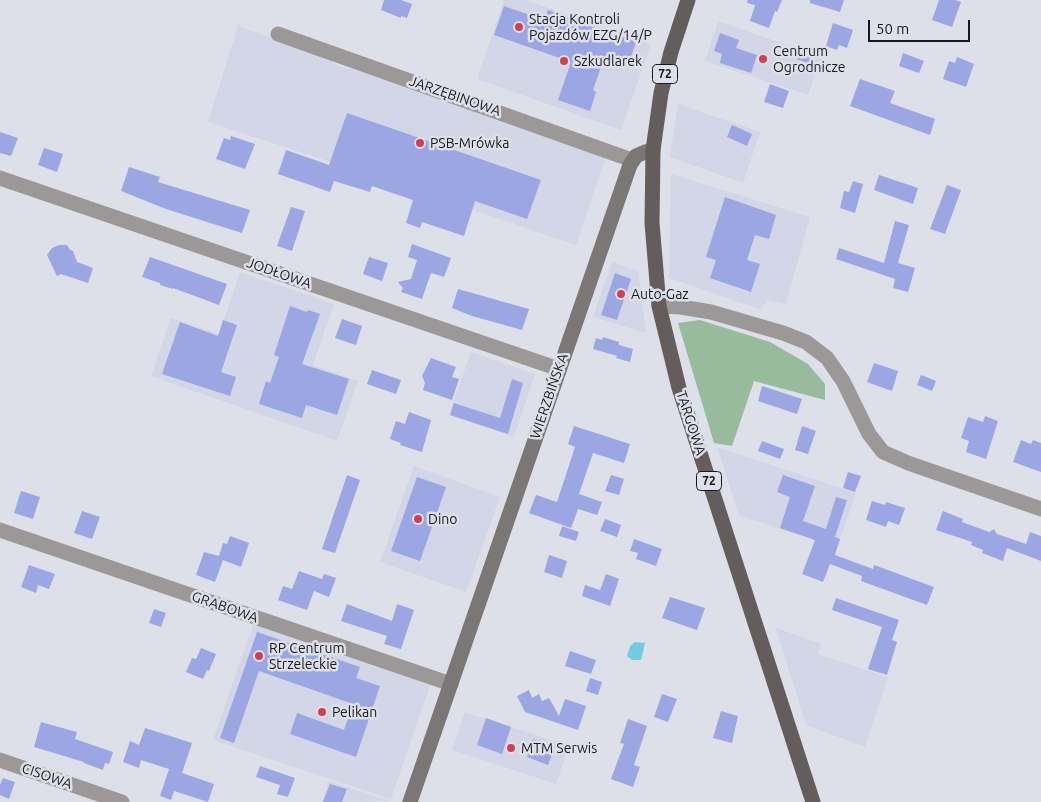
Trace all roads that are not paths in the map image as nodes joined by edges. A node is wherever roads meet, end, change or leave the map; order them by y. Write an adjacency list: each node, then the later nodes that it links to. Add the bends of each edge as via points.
1 (688, 0): 3 (main road, 72, via 665,76)
2 (278, 34): 4 (street, JARZĘBINOWA)
3 (653, 150): 4 (street, via 640,153); 6 (main road, TARGOWA / 72, via 652,223)
4 (632, 160): 7 (street, WIERZBIŃSKA)
5 (0, 178): 7 (street, JODŁOWA)
6 (659, 306): 8 (street, via 711,312 806,342 827,358 843,381 869,434 883,452); 14 (main road, TARGOWA / 72, via 679,388)
7 (559, 368): 10 (street, WIERZBIŃSKA)
8 (1041, 510)
9 (0, 530): 10 (street, GRABOWA)
10 (451, 684): 13 (street, WIERZBIŃSKA)
11 (0, 760): 12 (street, CISOWA)
12 (122, 802)
13 (410, 802)
14 (813, 802)

